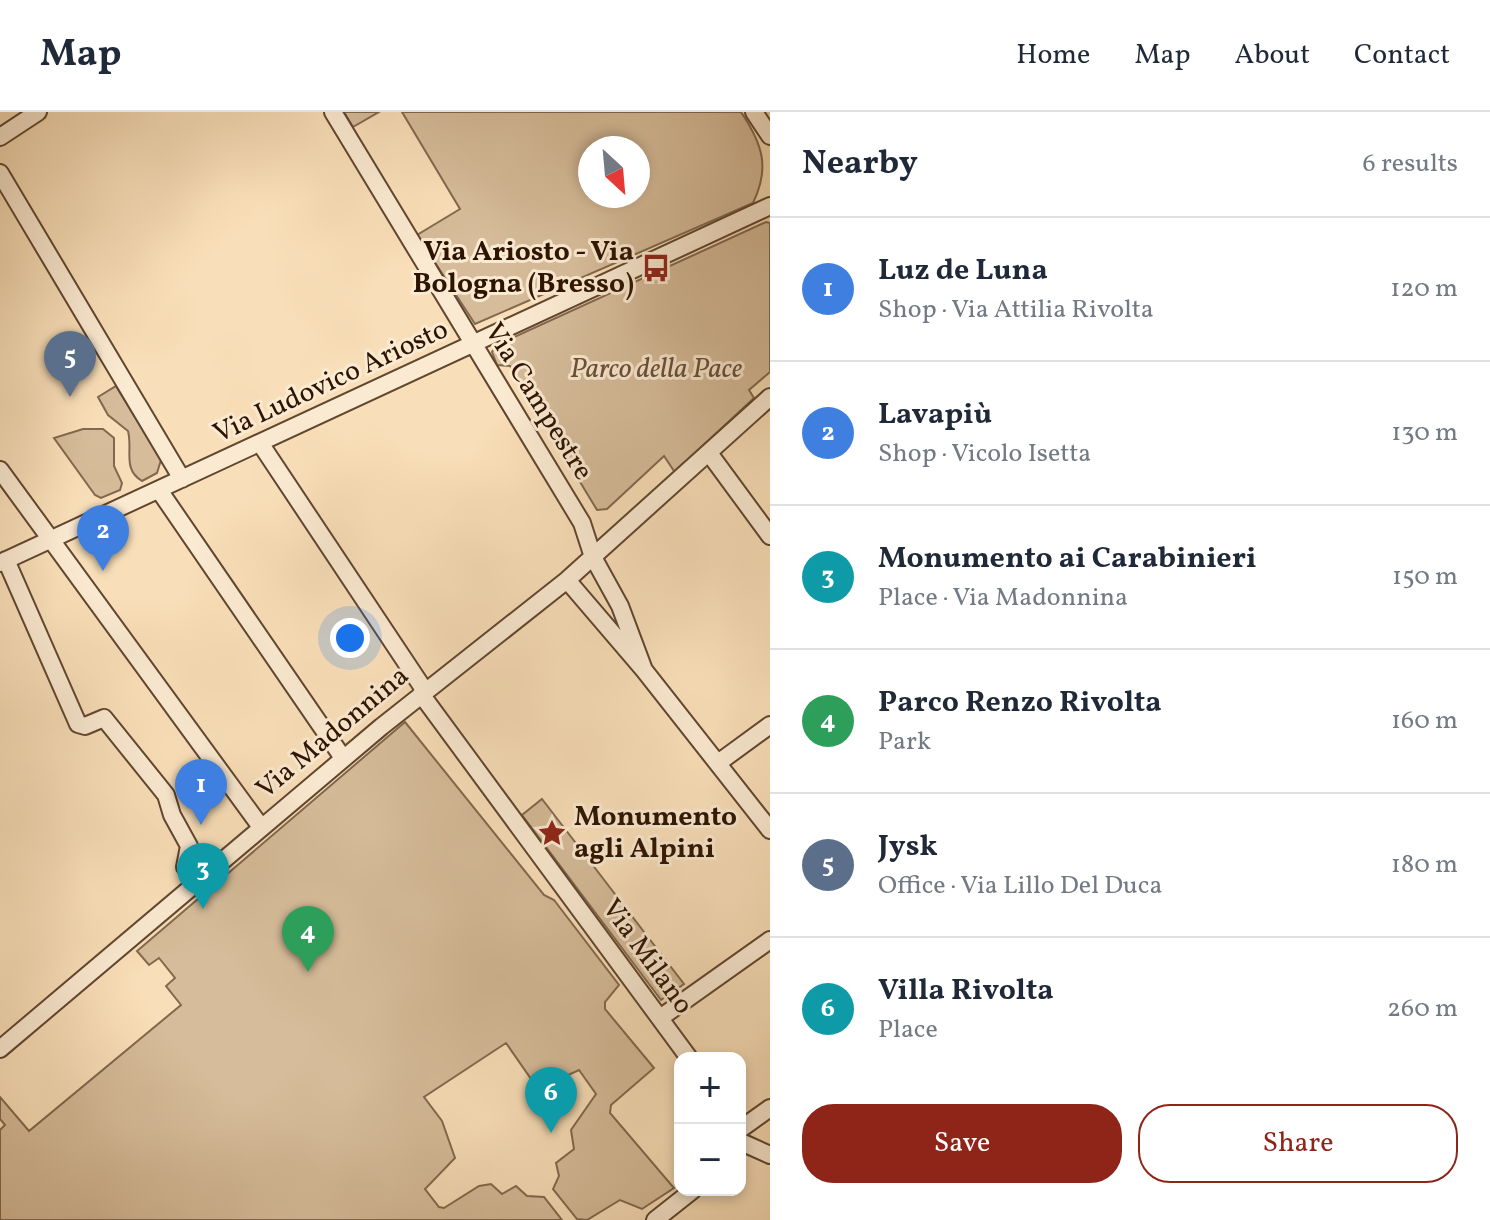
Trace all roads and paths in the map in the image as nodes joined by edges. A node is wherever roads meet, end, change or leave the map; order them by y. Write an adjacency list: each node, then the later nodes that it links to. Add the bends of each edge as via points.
1 (38, 112): 5 (street)
2 (333, 112): 8 (street, Via Campestre)
3 (754, 112): 4 (street)
4 (770, 136)
5 (0, 137)
6 (0, 173): 13 (street)
7 (770, 206): 8 (street, Via Ludovico Ariosto)
8 (473, 345): 10 (street, Via Ludovico Ariosto); 17 (street, Via Campestre, via 582,523)
9 (770, 397): 11 (street, Via Madonnina)
10 (260, 443): 13 (street, Via Ludovico Ariosto); 21 (street, Via Milano)
11 (709, 453): 15 (street); 17 (street, Via Madonnina)
12 (0, 470): 16 (street)
13 (182, 479): 14 (street, Via Ludovico Ariosto)
14 (159, 490): 16 (street, Via Ludovico Ariosto); 23 (street)
15 (770, 536)
16 (50, 540): 18 (street, Via Ludovico Ariosto); 25 (street)
17 (593, 557): 19 (street, Via Madonnina); 20 (street, Via Campestre, via 620,606)
18 (3, 562): 27 (street, via 78,724 104,718 166,795 189,846 185,867)
19 (567, 580): 20 (street); 21 (street, Via Madonnina)
20 (644, 670): 24 (street)
21 (423, 692): 23 (street, Via Madonnina); 29 (street, Via Milano)
22 (770, 725): 24 (street)
23 (343, 758): 25 (street, Via Madonnina)
24 (718, 763): 26 (street)
25 (261, 827): 27 (street, Via Madonnina)
26 (770, 830)
27 (197, 880): 30 (street, Via Madonnina)
28 (770, 940): 29 (street)
29 (660, 1018): 31 (street, Via Milano)
30 (0, 1049)
31 (685, 1052)
32 (770, 1108): 33 (street)
33 (746, 1130)
34 (746, 1138): 35 (street)
35 (770, 1155)
36 (685, 1196): 37 (street)
37 (655, 1220)

